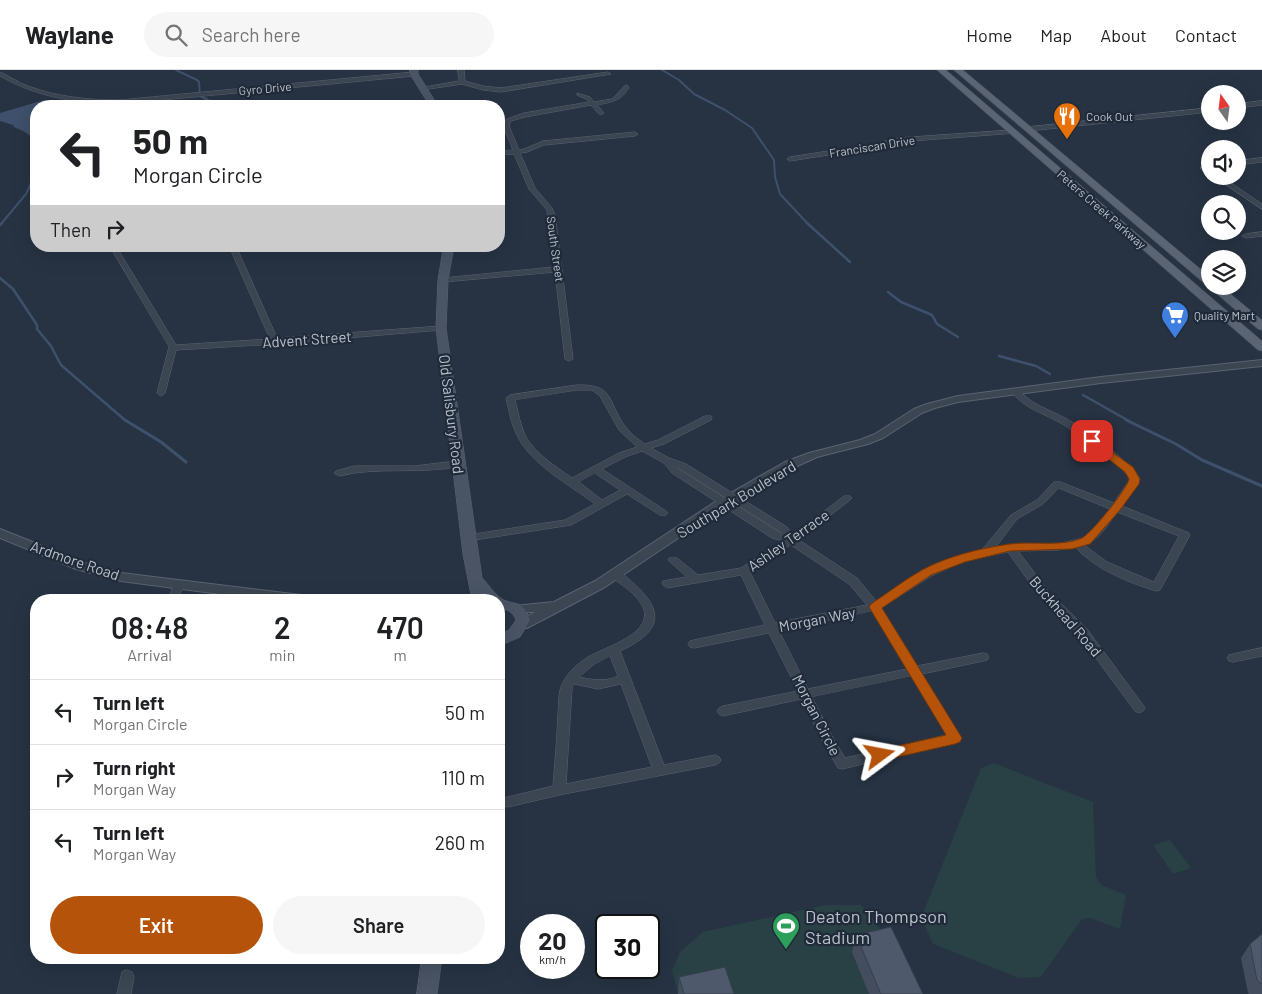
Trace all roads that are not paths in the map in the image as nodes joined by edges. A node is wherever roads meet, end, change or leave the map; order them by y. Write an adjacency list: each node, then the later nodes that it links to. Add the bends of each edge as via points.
1 (460, 70): 7 (street)
2 (941, 70): 14 (main road, Peters Creek Parkway)
3 (958, 70): 22 (main road, Peters Creek Parkway)
4 (414, 72): 9 (main road); 12 (street, Gyro Drive)
5 (0, 74): 11 (street, Gyro Drive, via 31,89)
6 (608, 74): 7 (street, via 501,90)
7 (462, 82): 9 (street)
8 (626, 87): 16 (street, via 618,98)
9 (422, 88): 13 (main road)
10 (579, 94): 16 (street)
11 (89, 100)
12 (140, 100)
13 (430, 100)
14 (976, 101): 22 (main road, via 984,103 1017,129); 23 (main road, Peters Creek Parkway)
15 (1262, 103): 17 (street)
16 (595, 104): 18 (street); 20 (street)
17 (1246, 105)
18 (554, 110): 21 (street); 25 (street, South Street, via 508,120 506,126)
19 (1201, 111): 22 (street)
20 (601, 113)
21 (560, 118)
22 (1028, 129): 30 (main road, Peters Creek Parkway)
23 (1014, 132): 27 (street, Franciscan Drive, via 898,140); 30 (main road, via 1025,135 1066,167); 46 (main road, Peters Creek Parkway)
24 (635, 134): 25 (street, via 544,143)
25 (516, 152): 26 (street); 38 (street, South Street, via 532,189 550,209)
26 (505, 153)
27 (790, 159)
28 (1262, 160): 29 (street)
29 (1246, 162)
30 (1084, 176): 39 (main road, Peters Creek Parkway)
31 (1229, 185): 32 (street)
32 (1262, 208)
33 (1262, 234): 34 (street)
34 (1246, 236)
35 (115, 252): 45 (street)
36 (235, 252): 44 (street)
37 (448, 252): 40 (main road, Old Salisbury Road)
38 (559, 269): 40 (street); 48 (street, South Street)
39 (1201, 275)
40 (443, 280): 43 (main road, Old Salisbury Road)
41 (1225, 295): 42 (main road)
42 (1262, 326)
43 (442, 328): 44 (street, Advent Street); 55 (main road, Old Salisbury Road)
44 (275, 342): 45 (street, Advent Street)
45 (173, 347): 51 (street)
46 (1262, 347)
47 (1262, 358): 50 (street, Southpark Boulevard)
48 (570, 359)
49 (1262, 363): 50 (street, Southpark Boulevard, via 1203,371)
50 (1190, 369): 52 (street, Southpark Boulevard)
51 (161, 392)
52 (1016, 392): 61 (street, Southpark Boulevard, via 958,399 931,406 880,436 814,455); 63 (street, Morgan Way, via 1026,403 1066,422 1129,470 1135,479)
53 (708, 418): 54 (street)
54 (646, 448): 56 (street, via 622,455); 58 (street, Morgan Circle, via 624,430 604,396 595,389 581,387 510,398 521,435 527,444 542,461); 61 (street, Morgan Circle, via 675,471)
55 (458, 464): 57 (street, via 414,469 354,469); 66 (main road, Old Salisbury Road)
56 (595, 469): 58 (street); 59 (street)
57 (339, 473)
58 (572, 482): 62 (street)
59 (627, 490): 62 (street); 64 (street)
60 (847, 498): 67 (street, Ashley Terrace)
61 (728, 500): 67 (street, Morgan Circle, via 762,522 776,536); 73 (street, Southpark Boulevard)
62 (602, 504): 66 (street, via 567,522)
63 (1116, 507): 68 (street, Morgan Way, via 1092,536); 68 (street, via 1185,535 1156,587 1086,555); 70 (street, via 1057,484 1040,502 1009,522)
64 (663, 513)
65 (0, 533): 77 (street, Ardmore Road, via 81,566 121,577)
66 (468, 538): 75 (main road, Old Salisbury Road)
67 (791, 540): 72 (street, Ashley Terrace); 84 (street, Morgan Circle, via 853,581)
68 (1078, 544): 69 (street, Morgan Way)
69 (1010, 548): 70 (street, Morgan Way); 98 (street, Buckhead Road, via 1044,594 1083,632)
70 (984, 554): 84 (street, Morgan Way, via 944,564)
71 (674, 560): 74 (street)
72 (744, 571): 74 (street, Ashley Terrace); 87 (street, Morgan Circle)
73 (615, 574): 83 (street, Southpark Boulevard); 90 (street, via 643,597 650,610 650,618 641,633)
74 (696, 579): 76 (street, Ashley Terrace)
75 (476, 581): 80 (main road, Old Salisbury Road); 81 (main road)
76 (667, 584)
77 (179, 586): 78 (street); 79 (street, Ardmore Road)
78 (175, 594)
79 (249, 594)
80 (478, 594)
81 (488, 594)
82 (505, 604): 85 (main road)
83 (556, 606): 85 (street, Southpark Boulevard); 86 (street, Southpark Boulevard)
84 (875, 607): 87 (street, Morgan Way); 94 (street, Morgan Circle)
85 (518, 609): 86 (main road)
86 (522, 625): 88 (main road, via 513,635)
87 (772, 628): 89 (street, Morgan Way); 97 (street, Morgan Circle)
88 (505, 638)
89 (694, 644)
90 (614, 650): 95 (street); 96 (street, via 590,660)
91 (1262, 652): 93 (street)
92 (983, 657): 94 (street)
93 (1232, 658)
94 (914, 671): 97 (street); 97 (street, Morgan Circle, via 955,738 842,764)
95 (625, 678): 96 (street, via 600,685); 101 (street)
96 (572, 679): 102 (street, via 566,688)
97 (806, 694): 99 (street)
98 (1139, 708)
99 (723, 710)
100 (715, 760): 101 (street)
101 (660, 771): 102 (street)
102 (559, 790): 103 (street)
103 (508, 802)
104 (431, 964): 107 (main road)
105 (127, 978): 106 (street)
106 (124, 994)
107 (426, 994)

